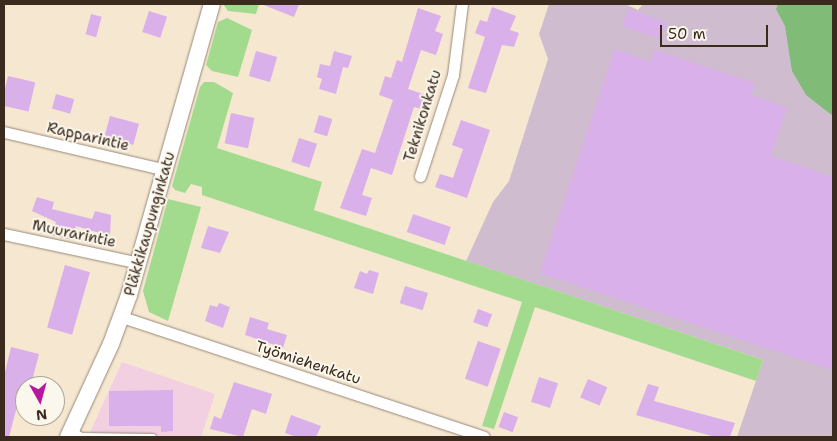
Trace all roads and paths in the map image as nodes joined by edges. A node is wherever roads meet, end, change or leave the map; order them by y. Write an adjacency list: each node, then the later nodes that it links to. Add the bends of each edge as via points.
1 (212, 4): 4 (street, Pläkkikaupunginkatu)
2 (462, 4): 5 (street, Teknikonkatu, via 453,75)
3 (4, 132): 4 (street, Rapparintie)
4 (166, 170): 7 (street, Pläkkikaupunginkatu)
5 (420, 176)
6 (4, 234): 7 (street, Muurarintie)
7 (139, 263): 8 (street, Pläkkikaupunginkatu)
8 (122, 317): 9 (street, Pläkkikaupunginkatu); 11 (street, Työmiehenkatu)
9 (70, 434): 10 (lane)
10 (153, 437)
11 (484, 437)

